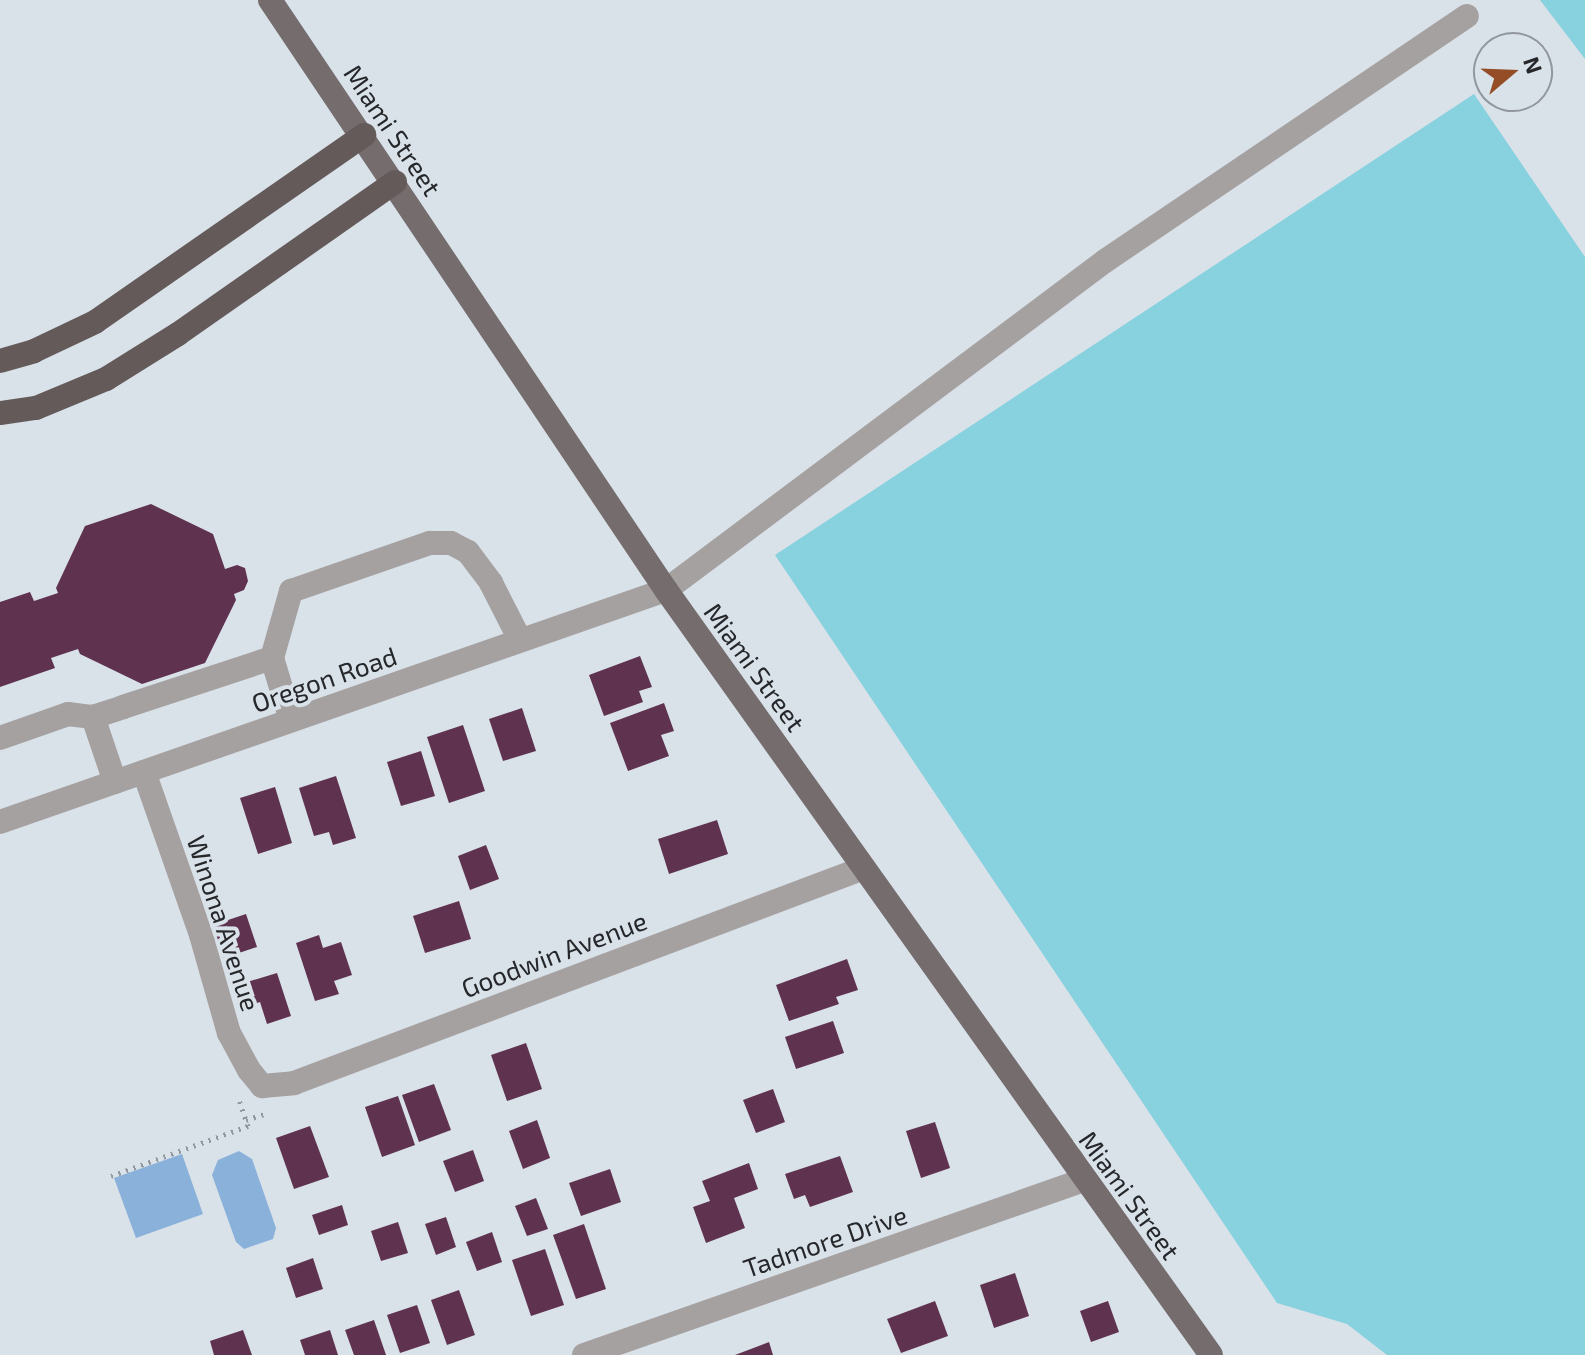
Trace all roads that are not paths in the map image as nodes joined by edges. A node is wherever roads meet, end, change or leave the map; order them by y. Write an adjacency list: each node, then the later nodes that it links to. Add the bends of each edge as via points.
1 (270, 0): 3 (main road, Miami Street)
2 (1467, 16): 7 (street, Oregon Road, via 1105,261)
3 (364, 135): 4 (main road, Miami Street); 5 (highway, via 95,322)
4 (395, 182): 6 (highway, via 106,379 36,408); 7 (main road, Miami Street)
5 (0, 361)
6 (0, 413)
7 (666, 590): 8 (street, Oregon Road); 16 (main road, Miami Street)
8 (520, 640): 9 (street, via 491,583 468,552 451,543 430,543 291,591); 11 (street, Oregon Road)
9 (272, 658): 10 (street); 11 (street)
10 (93, 717): 12 (street, via 68,714); 14 (street)
11 (291, 720): 13 (street, Oregon Road)
12 (0, 738)
13 (144, 772): 14 (street, Oregon Road); 17 (street, Winona Avenue, via 229,1033)
14 (115, 782): 15 (street, Oregon Road)
15 (0, 822)
16 (864, 868): 17 (street, Goodwin Avenue, via 294,1083); 18 (main road, Miami Street)
17 (255, 1078)
18 (1084, 1180): 19 (street, Tadmore Drive); 20 (main road, Miami Street)
19 (584, 1355)
20 (1211, 1355)

